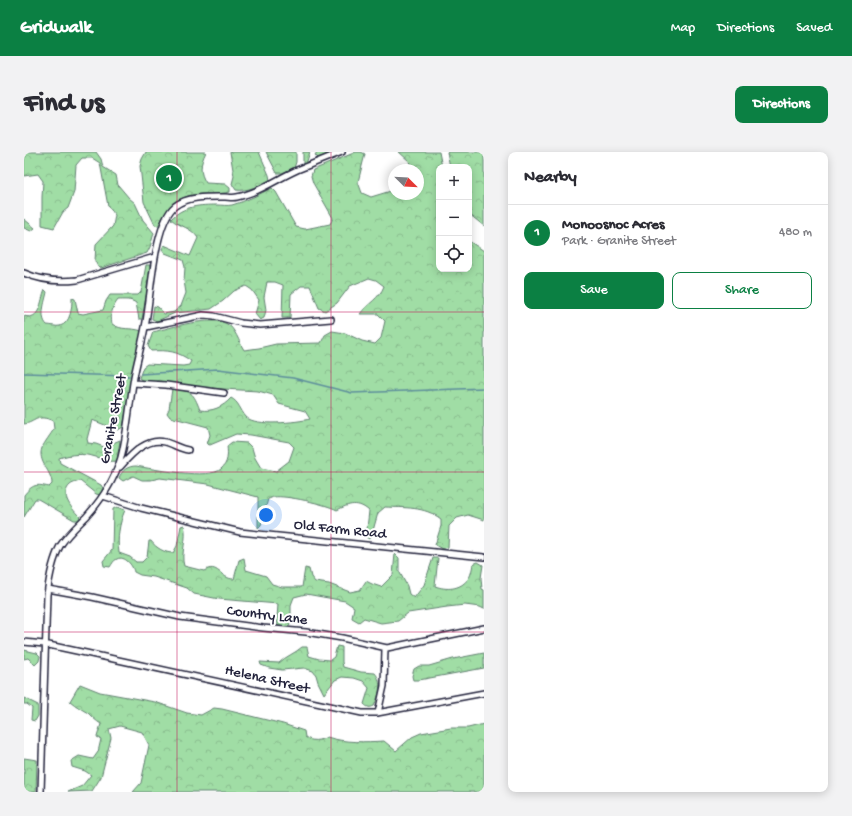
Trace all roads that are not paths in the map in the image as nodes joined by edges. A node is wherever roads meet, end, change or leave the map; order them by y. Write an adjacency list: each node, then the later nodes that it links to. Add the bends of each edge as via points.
1 (342, 152): 2 (street, Granite Street, via 236,197 192,198 175,206 166,218)
2 (155, 257): 3 (street, via 66,282); 5 (street, Granite Street)
3 (24, 273)
4 (331, 320): 5 (street, via 260,325 203,315)
5 (146, 327): 6 (street, Granite Street)
6 (133, 383): 7 (street); 9 (street, Granite Street)
7 (224, 393)
8 (188, 450): 9 (street, via 166,442 154,441 136,451)
9 (118, 469): 10 (street, Granite Street)
10 (103, 496): 11 (street, Old Farm Road, via 148,510 240,532); 12 (street, Granite Street, via 61,546 54,561)
11 (484, 557)
12 (48, 589): 15 (street, Granite Street); 16 (street, Country Lane, via 180,617 313,634)
13 (484, 628): 16 (street, Country Lane)
14 (24, 642): 15 (street, Helena Street)
15 (46, 645): 18 (street, Helena Street, via 362,713); 19 (street, Granite Street)
16 (385, 648): 18 (street, via 384,686)
17 (484, 693): 18 (street, Helena Street)
18 (378, 713)
19 (41, 792)

